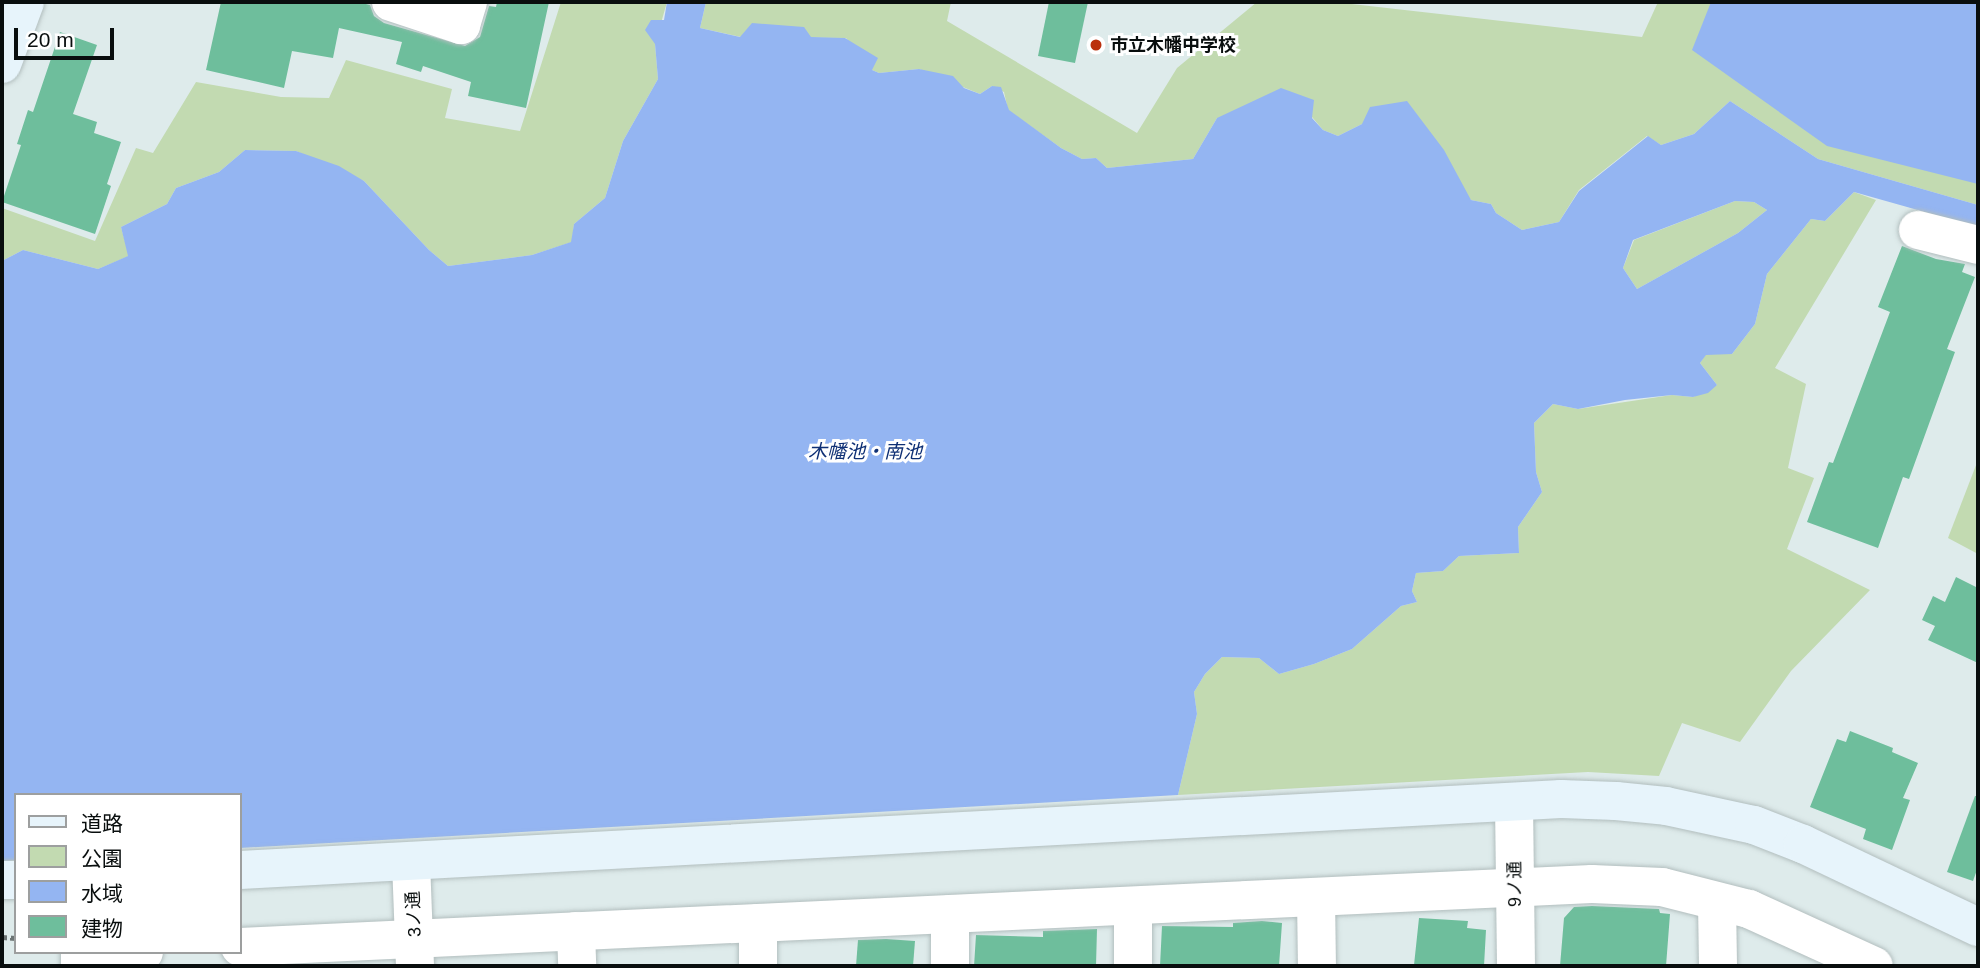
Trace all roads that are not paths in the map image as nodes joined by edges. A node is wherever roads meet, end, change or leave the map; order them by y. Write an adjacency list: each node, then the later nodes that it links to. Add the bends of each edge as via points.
1 (25, 2): 4 (street)
2 (391, 2): 3 (street, via 461,25)
3 (468, 2)
4 (2, 64)
5 (1918, 230): 6 (street)
6 (1978, 245)
7 (1514, 802): 8 (street); 10 (street, 9ノ通); 16 (street, via 1641,803 1754,825)
8 (411, 862): 9 (street); 18 (street, 3ノ通)
9 (242, 870)
10 (1515, 888): 11 (street); 12 (street, via 1662,887); 26 (street, 9ノ通)
11 (1316, 897): 13 (street); 25 (street)
12 (1717, 902): 27 (street); 28 (street, via 1749,909)
13 (1133, 906): 14 (street); 24 (street)
14 (950, 914): 15 (street); 23 (street)
15 (758, 923): 17 (street); 22 (street)
16 (1978, 927)
17 (576, 949): 18 (street)
18 (416, 952): 20 (street)
19 (130, 954): 21 (street)
20 (245, 954)
21 (80, 961)
22 (758, 966)
23 (950, 966)
24 (1133, 966)
25 (1317, 966)
26 (1516, 966)
27 (1718, 966)
28 (1874, 966)

